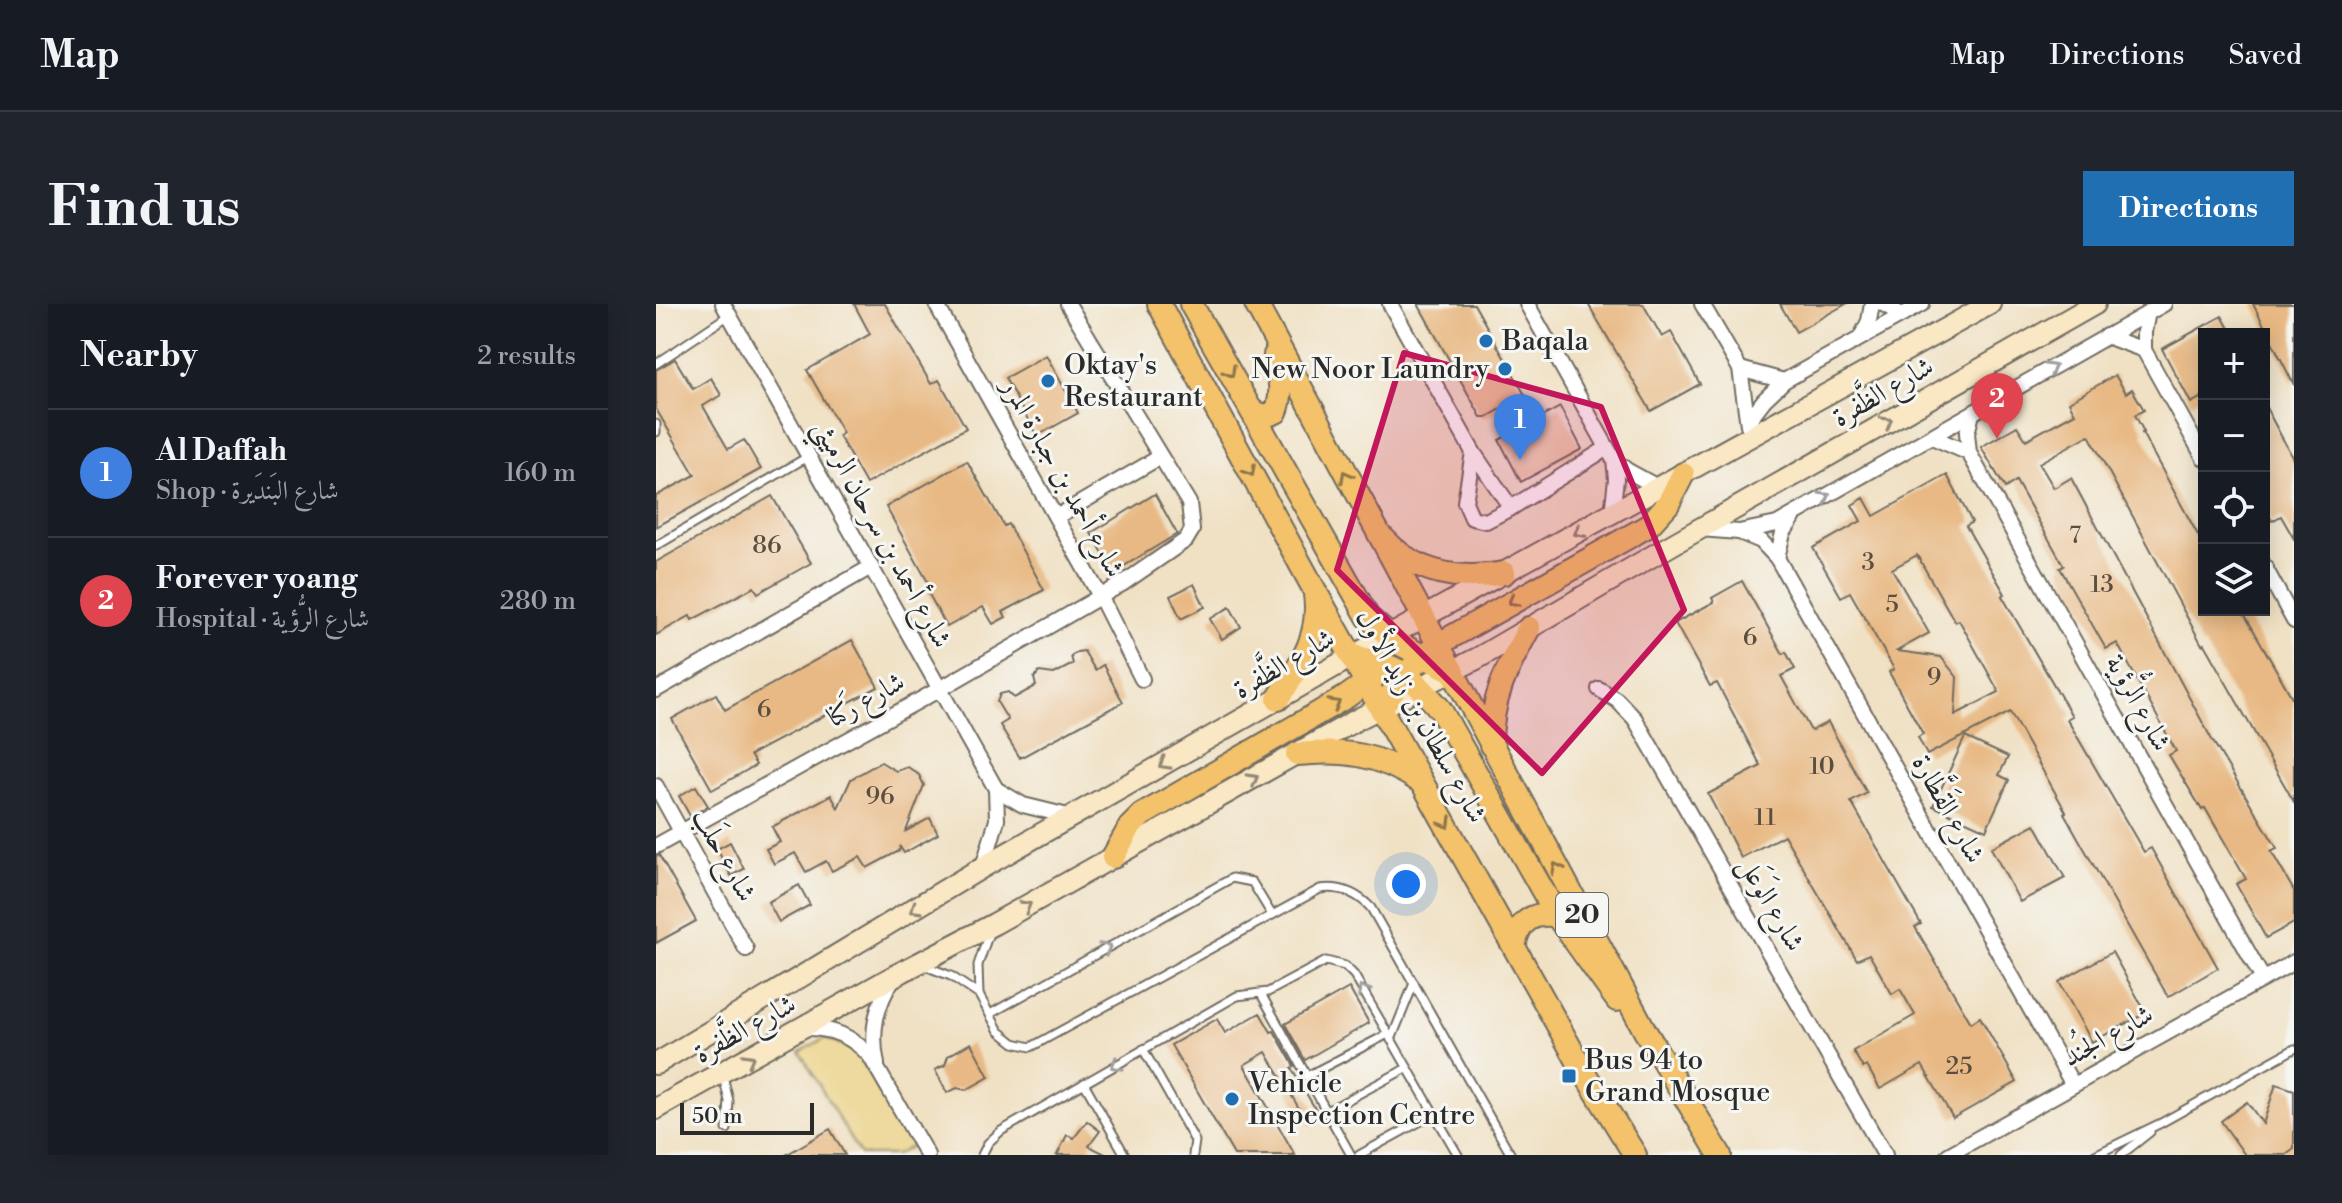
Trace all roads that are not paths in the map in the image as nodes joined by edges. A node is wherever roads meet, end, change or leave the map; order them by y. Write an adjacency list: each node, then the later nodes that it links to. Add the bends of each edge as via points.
1 (936, 304): 42 (street, شارع أحمد بن جبارة المرر)
2 (1068, 304): 36 (street, شارع رَكنا)
3 (1159, 304): 51 (main road, شارع سلطان بن زايد الأول / 20, one-way to 51)
4 (1191, 304): 25 (main road, one-way to 25)
5 (1256, 304): 18 (main road, شارع سلطان بن زايد الأول / 20)
6 (1390, 304): 32 (street)
7 (1527, 304): 34 (street)
8 (1702, 304): 23 (street)
9 (1872, 304): 20 (street)
10 (1883, 304): 17 (street)
11 (1922, 304): 17 (street)
12 (1990, 304): 28 (main road, شارع الظَّفرة)
13 (2095, 304): 44 (main road, شارع الظَّفرة, one-way to 13)
14 (2164, 304): 16 (street)
15 (726, 310): 22 (lane); 35 (street, شارع أحمد بن سرحان الرميثي)
16 (2148, 312): 19 (street); 21 (street)
17 (1902, 315): 20 (street)
18 (1268, 326): 25 (main road, via 1280,401 1276,412); 43 (main road, شارع سلطان بن زايد الأول / 20, one-way to 18)
19 (2106, 336): 21 (street); 26 (street, one-way to 19)
20 (1861, 338): 24 (street)
21 (2144, 350): 31 (street)
22 (656, 364)
23 (1740, 369): 24 (street); 28 (street)
24 (1784, 381): 28 (street, via 1764,400)
25 (1253, 412): 57 (main road, via 1368,617)
26 (1972, 414): 30 (street); 33 (street)
27 (656, 424): 29 (lane)
28 (1748, 430): 37 (main road, شارع الظَّفرة)
29 (656, 432)
30 (1932, 437): 33 (street); 40 (street, one-way to 30)
31 (2198, 447)
32 (1473, 452): 39 (street); 39 (street, via 1467,511 1486,521)
33 (1969, 453): 84 (street, شارع الرُّؤية)
34 (1610, 454): 38 (street); 39 (street); 41 (street, via 1616,479)
35 (809, 456): 46 (lane); 48 (street, شارع أحمد بن سرحان الرميثي)
36 (1160, 457): 42 (street); 52 (street, شارع رَكنا, via 1189,503 1192,530 1177,549)
37 (1683, 474): 38 (main road, شارع الظَّفرة); 57 (main road, one-way to 57, via 1668,504 1648,526)
38 (1659, 488): 41 (main road, شارع الظَّفرة)
39 (1511, 508)
40 (1799, 512): 45 (street, via 1766,528); 47 (street, via 1783,533)
41 (1612, 514): 49 (main road, شارع الظَّفرة, one-way to 49)
42 (1056, 517): 52 (street, شارع أحمد بن جبارة المرر)
43 (1374, 528): 49 (main road, via 1392,548 1440,573); 53 (main road, شارع سلطان بن زايد الأول / 20)
44 (1699, 529): 45 (street); 55 (main road, شارع الظَّفرة)
45 (1739, 532): 47 (street, شارع القَطَّارة, via 1761,541)
46 (656, 546)
47 (1777, 558): 102 (street, شارع القَطَّارة)
48 (871, 567): 61 (street, شارع أحمد بن سرحان الرميثي); 63 (street)
49 (1504, 573): 53 (main road, شارع الظَّفرة)
50 (2270, 577): 54 (street)
51 (1314, 589): 56 (main road, شارع سلطان بن زايد الأول / 20); 64 (main road, via 1318,614 1312,640)
52 (1100, 596): 59 (street, شارع أحمد بن جبارة المرر); 61 (street, شارع رَكنا)
53 (1423, 619): 57 (main road, شارع سلطان بن زايد الأول / 20); 57 (main road, شارع الظَّفرة)
54 (2294, 621)
55 (1529, 628): 58 (main road, شارع الظَّفرة); 66 (main road, via 1494,700)
56 (1353, 656): 57 (main road); 60 (main road, شارع سلطان بن زايد الأول / 20); 64 (main road, شارع الظَّفرة)
57 (1410, 659): 58 (main road, شارع سلطان بن زايد الأول / 20); 58 (main road, شارع الظَّفرة); 60 (main road); 65 (main road); 77 (main road)
58 (1452, 671): 66 (main road, شارع سلطان بن زايد الأول / 20)
59 (1142, 679)
60 (1368, 682): 65 (main road, شارع سلطان بن زايد الأول / 20); 74 (main road, one-way to 60, via 1142,815)
61 (940, 689): 70 (street, شارع أحمد بن سرحان الرميثي); 72 (street, شارع رَكنا)
62 (1599, 689): 118 (street, شارع الوَعَل, via 1635,719)
63 (656, 690)
64 (1278, 699): 71 (main road, شارع الظَّفرة, one-way to 71)
65 (1382, 706): 67 (main road, شارع الظَّفرة); 68 (main road, شارع سلطان بن زايد الأول / 20)
66 (1491, 746): 90 (main road, شارع سلطان بن زايد الأول / 20, one-way to 66)
67 (1297, 754): 68 (main road, via 1363,755); 74 (main road, شارع الظَّفرة, one-way to 67)
68 (1425, 785): 79 (main road, شارع سلطان بن زايد الأول / 20, one-way to 79)
69 (656, 786): 72 (street, شارع حلَب)
70 (996, 789): 71 (street, via 1023,805); 75 (street, via 997,820)
71 (1072, 817): 75 (main road, شارع الظَّفرة)
72 (682, 833): 73 (street, شارع رَكنا); 80 (street, شارع حلَب)
73 (656, 846)
74 (1113, 857): 78 (main road, شارع الظَّفرة, one-way to 74)
75 (983, 867): 93 (main road, شارع الظَّفرة, one-way to 93)
76 (1272, 915): 85 (lane, via 1320,889 1355,894 1371,908); 88 (lane, via 1031,1047 1005,1038); 88 (lane, one-way to 76, via 1232,878 1252,882)
77 (1557, 916): 79 (main road, via 1528,919); 90 (main road, via 1602,983)
78 (994, 924): 82 (main road, شارع الظَّفرة); 87 (lane, via 978,965)
79 (1515, 943): 116 (main road, شارع سلطان بن زايد الأول / 20)
80 (746, 949)
81 (2294, 962): 84 (street, شارع الجُند)
82 (919, 964): 83 (main road, شارع الظَّفرة); 87 (lane, via 951,976)
83 (894, 976): 89 (main road, شارع الظَّفرة); 97 (street, via 877,1011)
84 (2263, 979): 102 (street, شارع الجُند)
85 (1414, 983): 91 (lane); 115 (lane)
86 (1261, 994): 91 (lane, one-way to 86, via 1354,975 1339,963 1320,962); 94 (lane, via 1237,996); 100 (lane)
87 (979, 995): 88 (lane)
88 (990, 1014)
89 (804, 1028): 97 (street, via 847,1037); 99 (main road, شارع الظَّفرة, one-way to 89)
90 (1645, 1031): 117 (main road, شارع سلطان بن زايد الأول / 20)
91 (1390, 1037): 98 (lane); 100 (lane)
92 (656, 1047): 93 (main road)
93 (685, 1049): 96 (main road, شارع الظَّفرة)
94 (1143, 1049): 101 (lane, one-way to 101); 111 (lane, via 1195,1141)
95 (2294, 1049): 106 (lane)
96 (656, 1064)
97 (878, 1068): 108 (street)
98 (1407, 1068): 104 (lane); 105 (lane)
99 (722, 1074): 103 (main road, شارع الظَّفرة); 107 (lane, via 729,1101)
100 (1307, 1076): 104 (lane)
101 (1084, 1083): 109 (lane, via 1001,1131); 110 (lane)
102 (2073, 1085): 119 (street, شارع الجُند)
103 (656, 1109)
104 (1327, 1111): 112 (lane)
105 (1434, 1114): 113 (lane); 114 (lane)
106 (2161, 1123): 120 (lane); 121 (lane)
107 (727, 1129)
108 (927, 1155)
109 (982, 1155)
110 (1125, 1155)
111 (1193, 1155)
112 (1351, 1155)
113 (1359, 1155)
114 (1458, 1155)
115 (1511, 1155)
116 (1635, 1155)
117 (1720, 1155)
118 (1885, 1155)
119 (1948, 1155)
120 (2095, 1155)
121 (2121, 1155)

